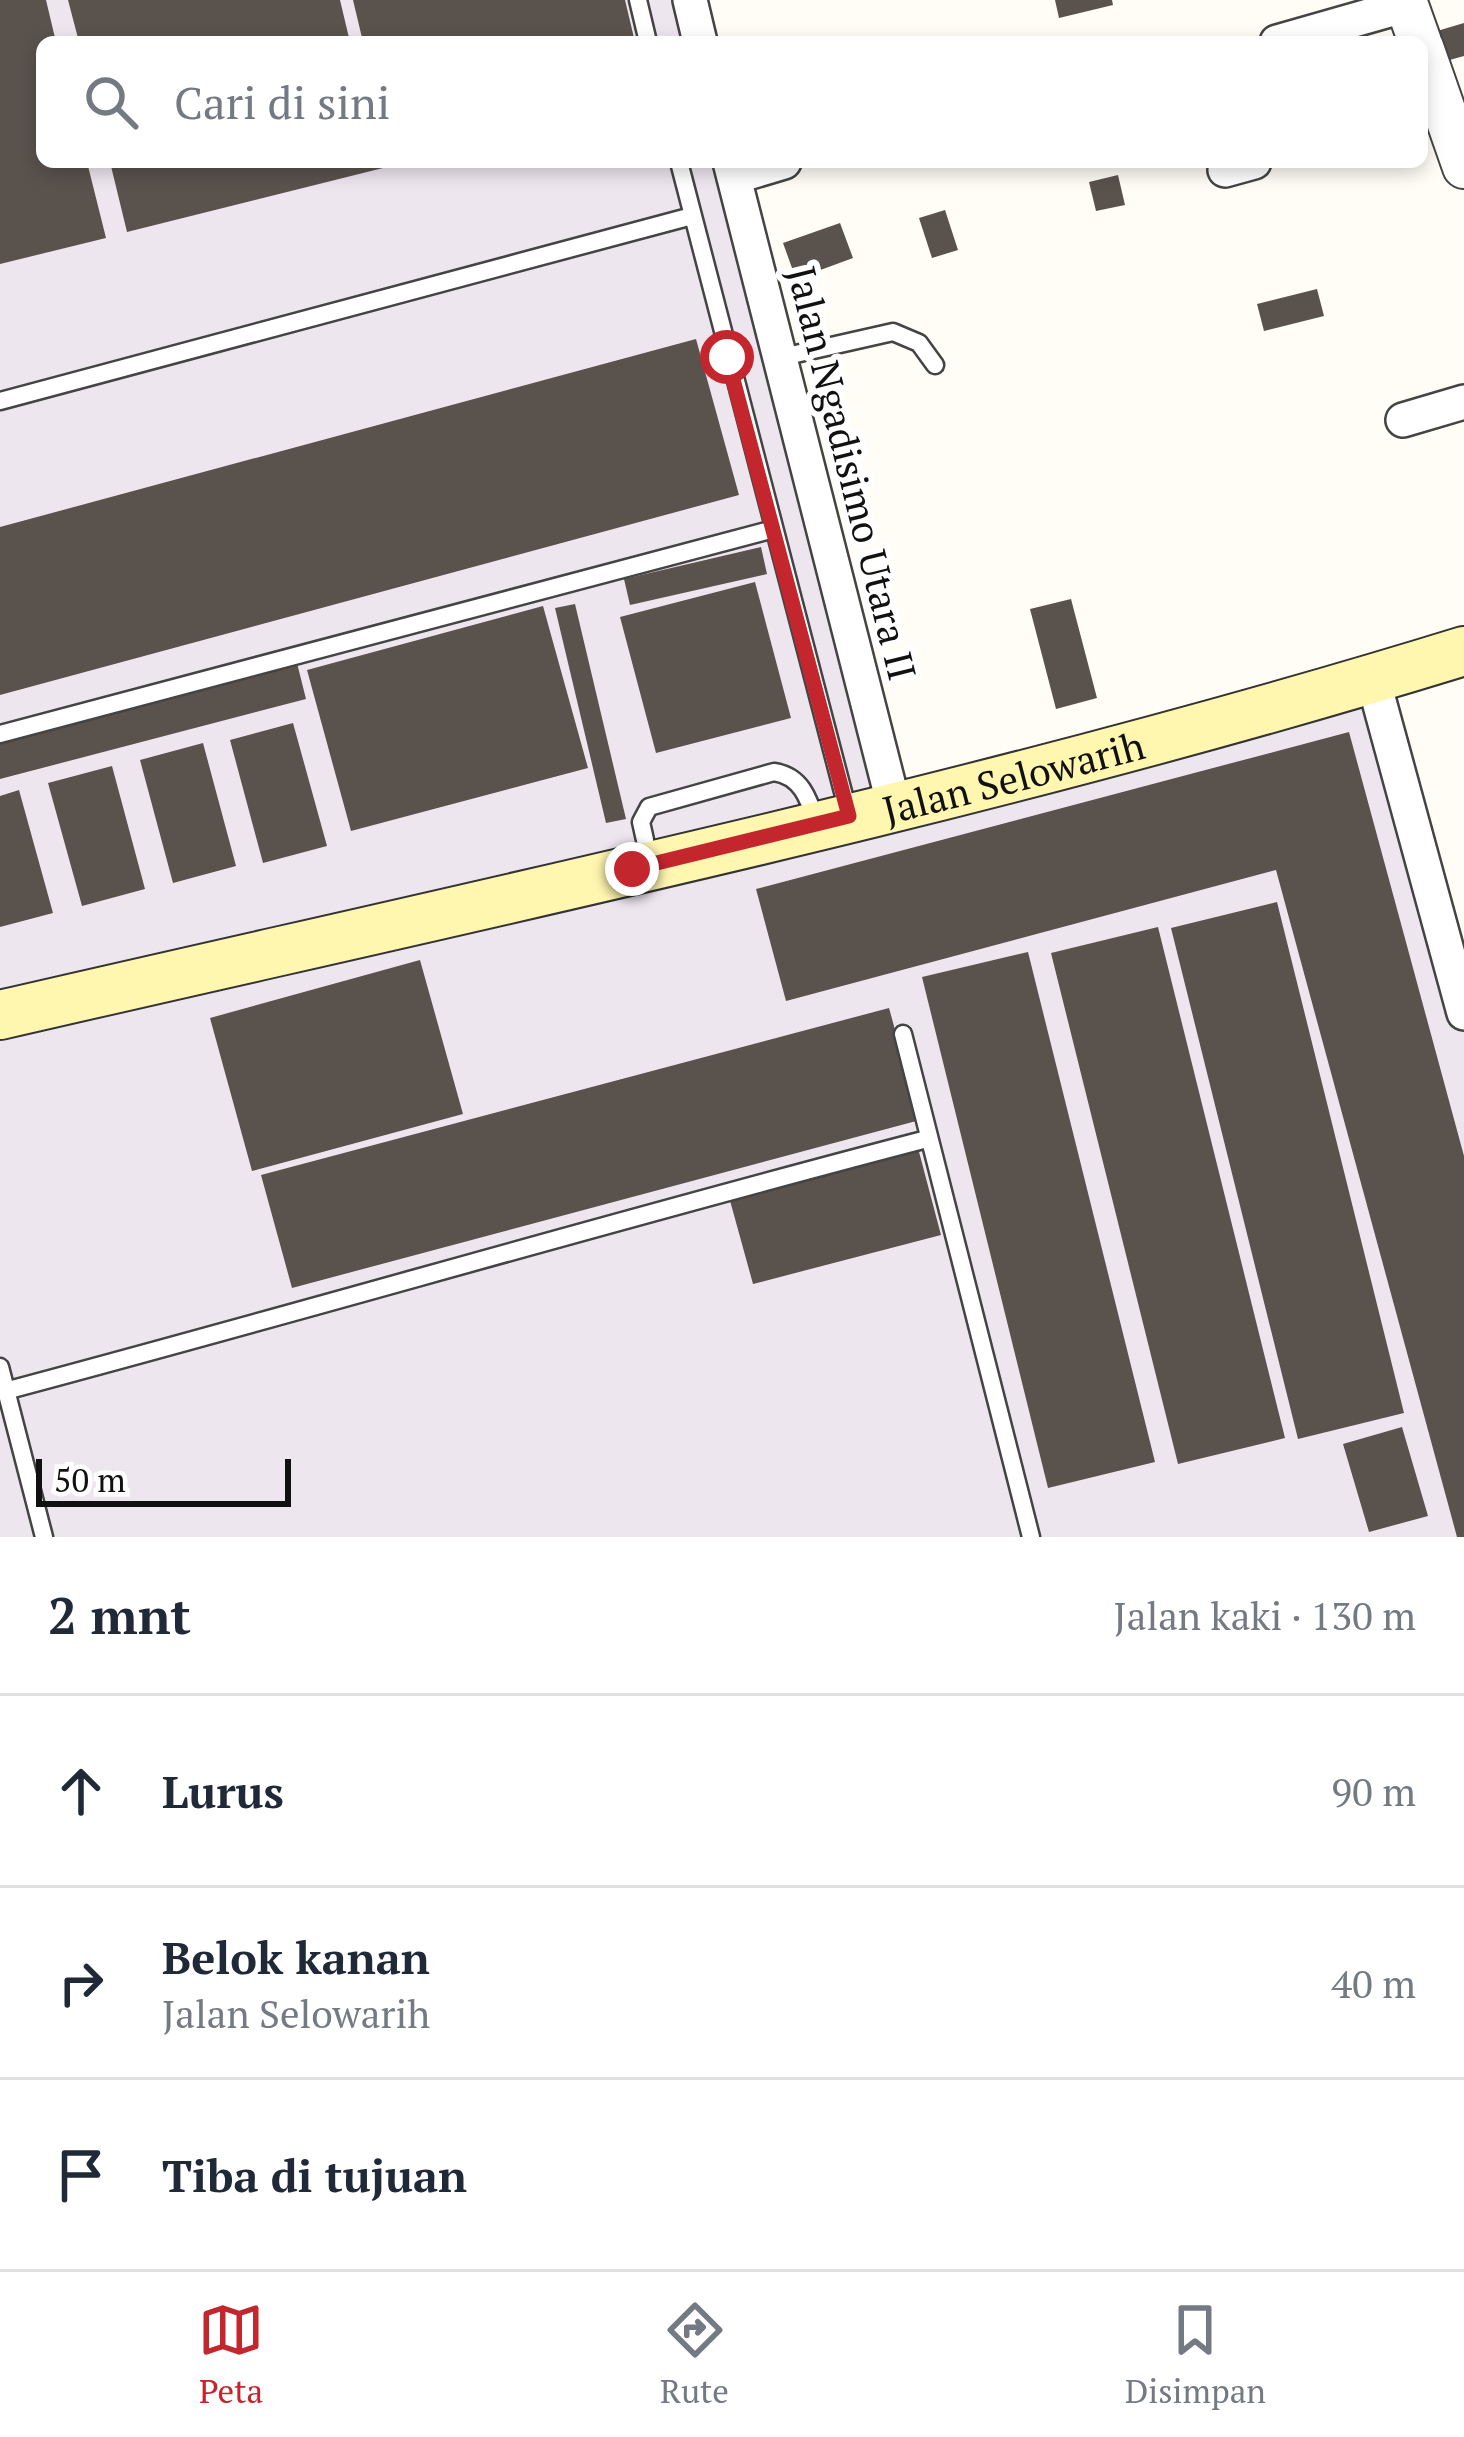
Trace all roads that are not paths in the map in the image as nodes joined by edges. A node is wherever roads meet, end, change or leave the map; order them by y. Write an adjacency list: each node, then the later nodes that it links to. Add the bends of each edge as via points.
1 (638, 0): 4 (lane)
2 (690, 0): 5 (street)
3 (1414, 24): 6 (street)
4 (647, 36)
5 (699, 36)
6 (1323, 36)
7 (1433, 112): 8 (street)
8 (1464, 167)
9 (680, 168): 11 (lane)
10 (732, 170): 12 (street, Jalan Ngadisimo Utara II)
11 (692, 217): 14 (lane); 17 (lane)
12 (778, 358): 13 (lane, via 893,332 919,343); 21 (street, Jalan Ngadisimo Utara II)
13 (935, 365)
14 (0, 401)
15 (1464, 402): 16 (street)
16 (1403, 420)
17 (774, 530): 20 (lane); 21 (lane)
18 (1464, 652): 19 (main road, Jalan Selowarih)
19 (1373, 680): 21 (main road, Jalan Selowarih); 23 (street)
20 (0, 734)
21 (853, 815): 22 (lane, via 774,772 649,807 641,822); 25 (main road, Jalan Selowarih)
22 (645, 840)
23 (1457, 959): 24 (street)
24 (1464, 1013)
25 (0, 1015)
26 (902, 1034): 27 (lane)
27 (927, 1139): 29 (lane); 31 (lane)
28 (0, 1367): 29 (lane)
29 (5, 1391): 30 (lane)
30 (44, 1537)
31 (1031, 1537)

